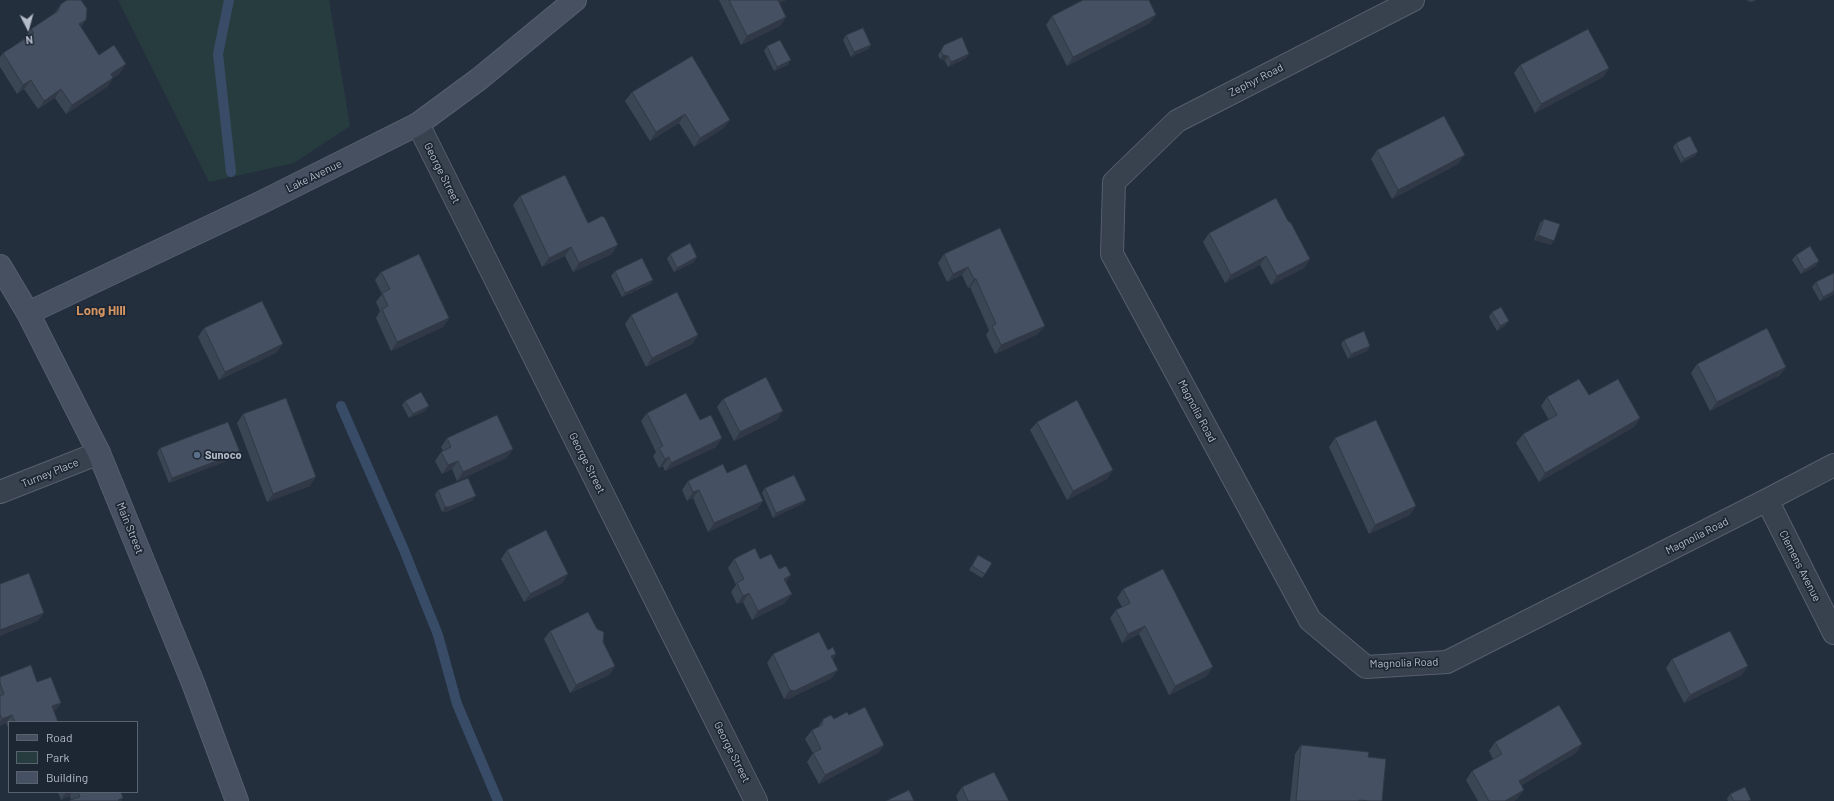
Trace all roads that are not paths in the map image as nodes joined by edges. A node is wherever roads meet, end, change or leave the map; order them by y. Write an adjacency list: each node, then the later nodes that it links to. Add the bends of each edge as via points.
1 (575, 0): 3 (street, Lake Avenue, via 479,79)
2 (1413, 0): 4 (street, Zephyr Road, via 1177,121)
3 (418, 124): 6 (street, Lake Avenue, via 262,202); 13 (street, George Street)
4 (1114, 182): 10 (street, Magnolia Road, via 1112,254 1310,620 1366,667 1447,662)
5 (0, 266): 6 (street, Main Street)
6 (28, 313): 7 (street, Main Street)
7 (99, 453): 9 (street, Turney Place); 12 (street, Main Street, via 193,683)
8 (1834, 465): 10 (street, Magnolia Road)
9 (0, 492)
10 (1767, 500): 11 (street, Clemens Avenue)
11 (1834, 632)
12 (237, 801)
13 (756, 801)

